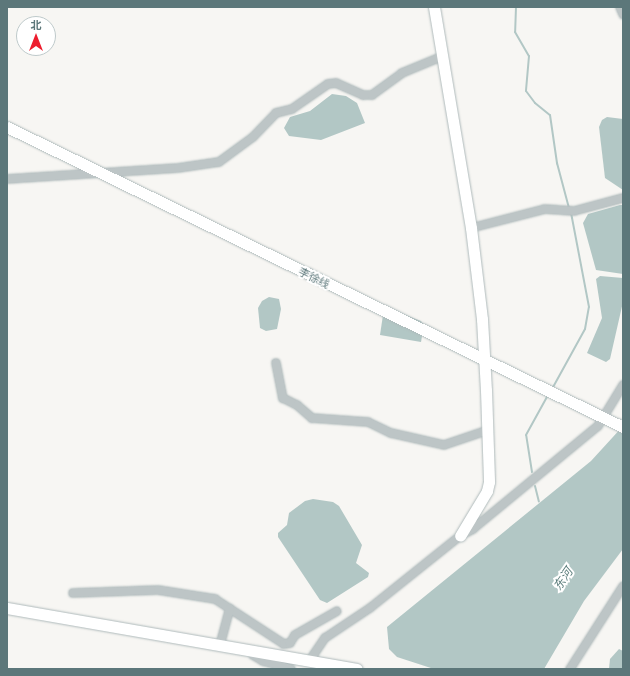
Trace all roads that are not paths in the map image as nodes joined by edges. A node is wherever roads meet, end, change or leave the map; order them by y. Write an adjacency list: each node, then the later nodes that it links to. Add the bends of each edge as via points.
1 (434, 7): 4 (main road)
2 (620, 7): 3 (street)
3 (623, 14)
4 (443, 56): 6 (street, via 402,73 372,95 363,95 336,83 328,84 292,109 276,113 253,137 219,162 178,168); 8 (main road)
5 (7, 127): 11 (main road, 李徐线)
6 (7, 179)
7 (623, 198): 8 (street, via 574,211 545,209)
8 (472, 228): 12 (main road, via 482,319)
9 (276, 363): 12 (street, via 283,398 296,404 312,418 368,422 391,433 444,445)
10 (623, 385): 13 (street, via 598,426 473,529)
11 (623, 427)
12 (488, 430): 13 (main road, via 490,476 487,492)
13 (460, 536): 21 (street, via 370,608 325,638)
14 (623, 586): 24 (street)
15 (73, 593): 17 (street, via 158,590 215,599)
16 (7, 608): 19 (main road)
17 (230, 608): 18 (street, via 284,644 290,643 295,635); 19 (street)
18 (337, 611)
19 (220, 645): 20 (main road)
20 (251, 650): 21 (main road); 22 (street, via 253,655 263,661)
21 (310, 660): 23 (main road)
22 (291, 669)
23 (357, 669)
24 (570, 669)

